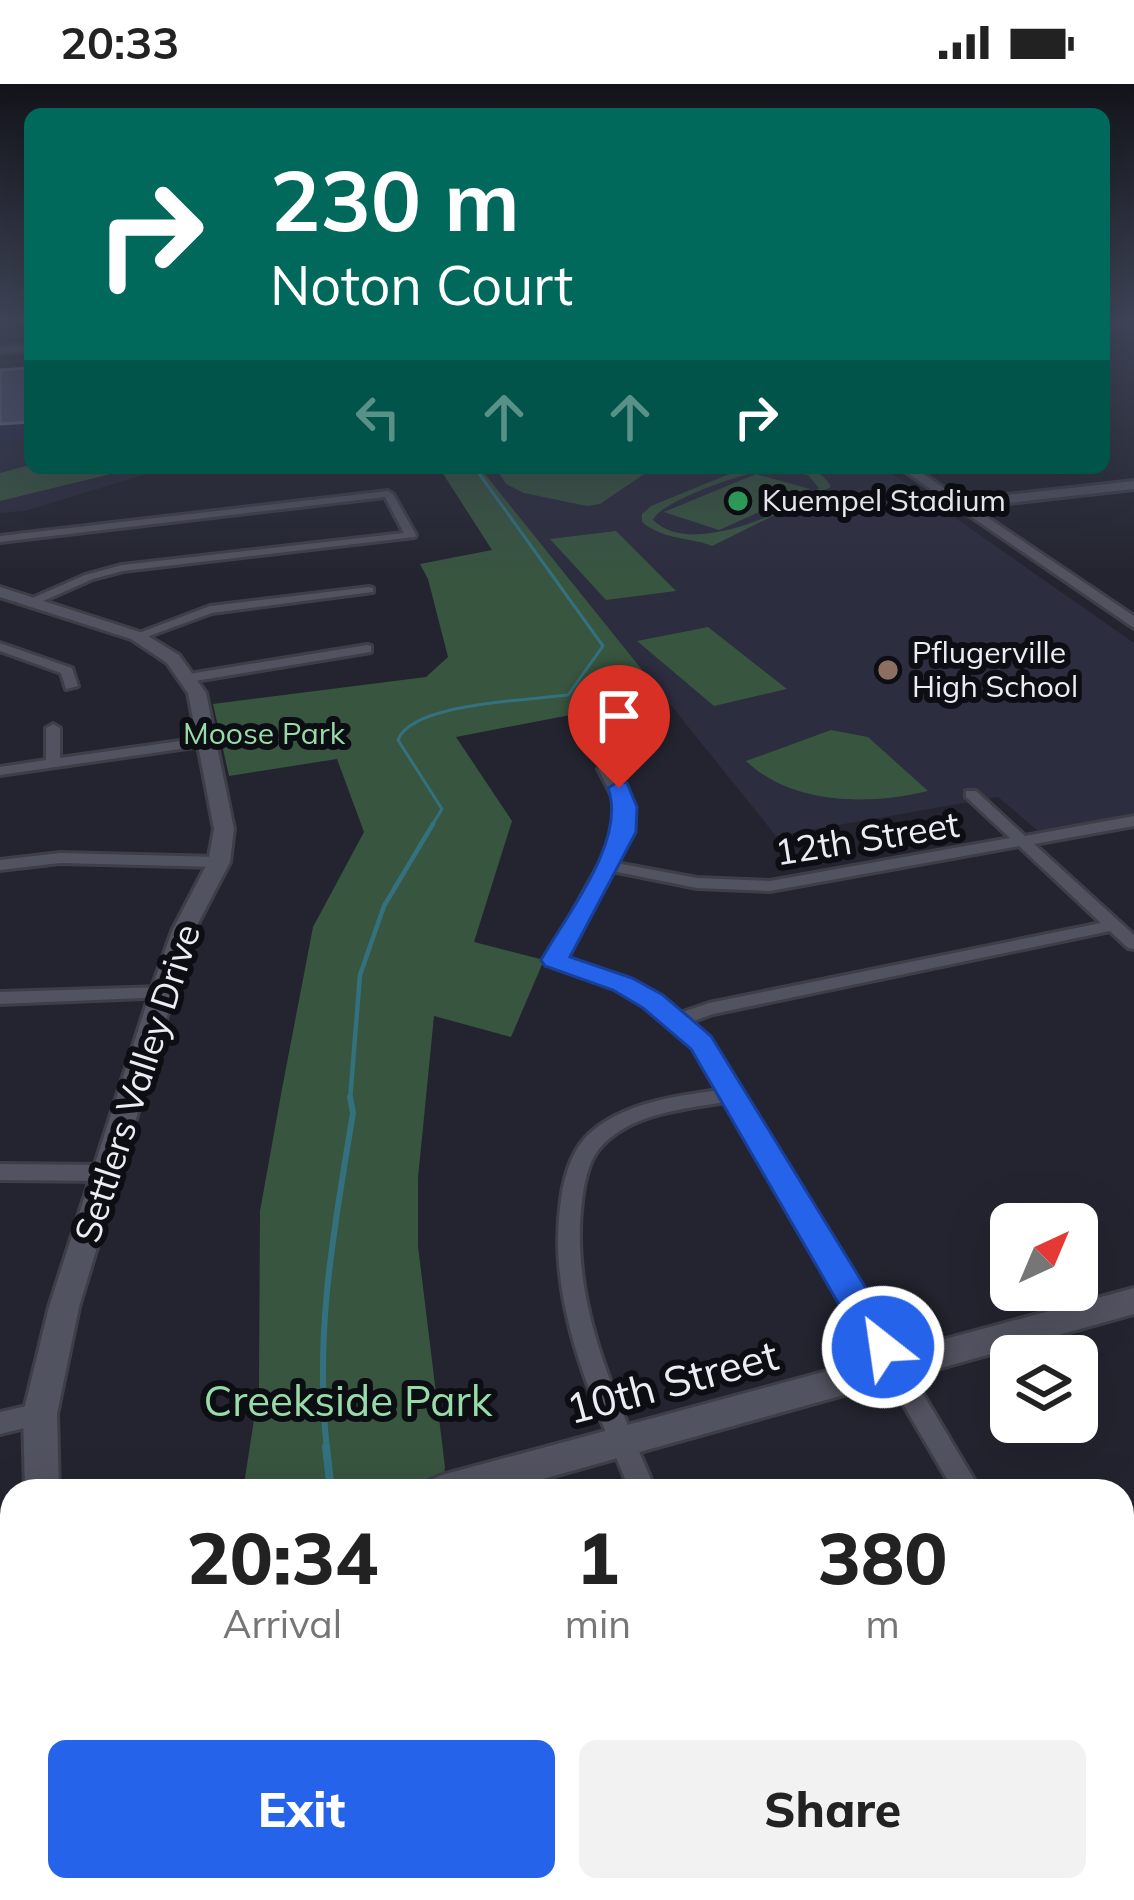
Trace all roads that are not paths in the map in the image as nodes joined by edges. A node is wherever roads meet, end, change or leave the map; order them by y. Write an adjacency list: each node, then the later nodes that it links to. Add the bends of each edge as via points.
1 (915, 474): 3 (street)
2 (1134, 485): 3 (street)
3 (958, 503): 8 (street)
4 (0, 539): 7 (street, via 388,494 411,535 122,568)
5 (369, 590): 9 (street, via 210,610)
6 (0, 592): 7 (street)
7 (32, 602): 9 (street)
8 (1133, 622)
9 (137, 636): 12 (street)
10 (368, 649): 12 (street)
11 (4, 651): 13 (street, via 68,671)
12 (189, 678): 15 (street, Settlers Valley Drive)
13 (71, 686)
14 (53, 728): 16 (street)
15 (208, 741): 16 (street); 22 (street, Settlers Valley Drive, via 224,829)
16 (53, 763): 18 (street)
17 (605, 769): 24 (street, via 626,807)
18 (0, 770)
19 (971, 794): 21 (street)
20 (1134, 821): 21 (street, 12th Street)
21 (1028, 842): 24 (street, 12th Street, via 770,886 697,883); 25 (street)
22 (219, 862): 23 (street, via 59,858); 27 (street, Settlers Valley Drive)
23 (0, 866)
24 (609, 866): 29 (street, via 555,960 622,984)
25 (1114, 926): 26 (street); 29 (street)
26 (1134, 944)
27 (162, 993): 28 (street); 32 (street, Settlers Valley Drive)
28 (0, 998)
29 (680, 1020): 30 (street)
30 (734, 1094): 34 (street); 37 (street, via 629,1118 580,1162 567,1219 574,1312)
31 (0, 1172): 32 (street)
32 (104, 1174): 35 (street, Settlers Valley Drive)
33 (1134, 1301): 34 (street, 10th Street)
34 (895, 1367): 37 (street, 10th Street); 41 (street)
35 (40, 1414): 36 (street); 38 (street, Settlers Valley Drive)
36 (0, 1423)
37 (624, 1442): 39 (street, 10th Street); 40 (street)
38 (42, 1479)
39 (487, 1479)
40 (638, 1479)
41 (961, 1479)

